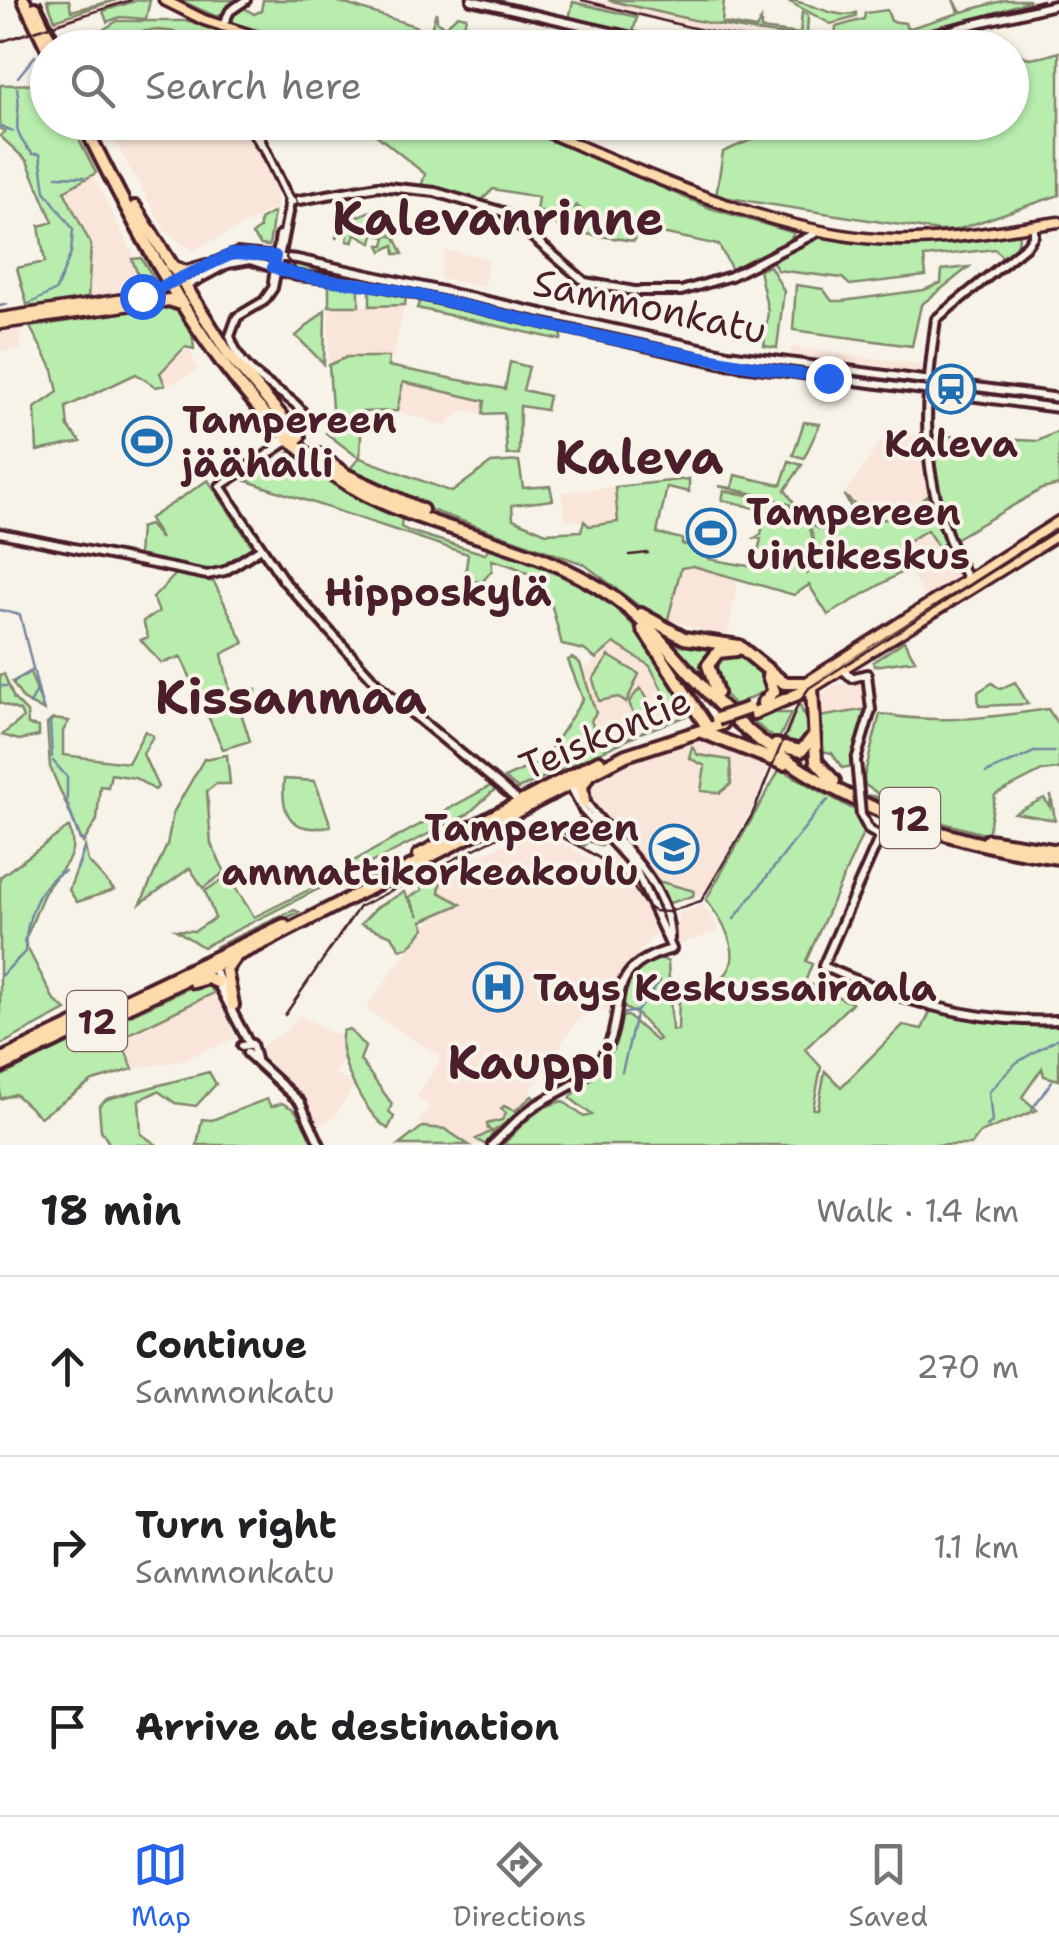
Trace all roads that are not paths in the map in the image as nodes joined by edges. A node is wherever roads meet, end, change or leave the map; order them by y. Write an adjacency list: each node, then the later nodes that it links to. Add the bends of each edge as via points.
1 (28, 0): 7 (highway)
2 (165, 0): 6 (main road)
3 (246, 0): 6 (street, via 230,10)
4 (471, 0): 9 (street)
5 (1059, 4): 10 (street)
6 (222, 27): 8 (main road)
7 (44, 30)
8 (232, 30)
9 (602, 30)
10 (949, 30)
11 (96, 140): 25 (highway)
12 (97, 140): 22 (highway)
13 (261, 140): 15 (street)
14 (567, 140): 17 (main road, via 704,197)
15 (289, 202): 20 (street, via 388,185 457,198 512,218 581,280 634,291 680,291 737,274); 21 (street)
16 (1059, 222): 18 (main road)
17 (804, 224): 19 (main road); 20 (street)
18 (1031, 226): 19 (main road, via 906,240); 29 (street, via 1027,245 939,313)
19 (833, 232): 20 (street, via 813,232)
20 (795, 245)
21 (278, 256): 23 (street, Sammonkatu, via 234,254); 24 (street); 29 (street, Sammonkatu, via 728,354)
22 (169, 264): 23 (highway, via 186,272); 25 (highway)
23 (207, 266): 25 (street, Sammonkatu)
24 (276, 268): 25 (street, Sammonkatu, via 236,260); 30 (street, Sammonkatu, via 727,364); 33 (street, via 268,297 233,323 230,336 264,386 300,408 305,420)
25 (178, 286): 26 (main road); 27 (highway); 28 (main road); 33 (highway)
26 (136, 305): 27 (highway, via 169,300); 28 (main road)
27 (187, 307): 33 (highway, via 223,360)
28 (0, 321)
29 (928, 381): 30 (street); 31 (street, Sammonkatu)
30 (926, 391): 32 (street, Sammonkatu); 38 (street, via 932,487)
31 (1059, 398)
32 (1059, 408)
33 (292, 434): 37 (street, via 220,486); 39 (highway, via 369,487 552,555 611,589)
34 (1059, 522): 38 (main road, Teiskontie)
35 (0, 533): 37 (street, via 207,575)
36 (1059, 534): 40 (main road, Teiskontie)
37 (261, 548): 52 (street, via 379,686)
38 (968, 580): 40 (main road, Teiskontie)
39 (638, 614): 41 (highway, via 684,638 738,646 784,682); 42 (highway); 46 (highway); 50 (highway, 12, via 752,734)
40 (843, 666): 41 (main road, Teiskontie); 60 (street, bridge, via 852,678 868,674 871,710 856,760 861,816 880,836 823,966 930,1008)
41 (809, 685): 43 (highway, Teiskontie / 12); 44 (highway, Teiskontie / 12); 50 (highway, via 818,728 815,757)
42 (716, 693): 44 (highway, via 709,662 735,649 773,681 774,692); 47 (highway, 12)
43 (785, 700): 45 (highway, Teiskontie / 12); 47 (highway, via 806,706 813,738 799,752)
44 (763, 703): 45 (highway, Teiskontie / 12)
45 (752, 711): 46 (highway, Teiskontie / 12, bridge)
46 (709, 725): 48 (highway, Teiskontie / 12); 49 (highway, Teiskontie / 12, via 640,741); 50 (highway, 12)
47 (776, 745): 50 (highway, 12)
48 (590, 774): 49 (highway, Teiskontie / 12); 51 (highway, via 582,786)
49 (570, 781): 51 (street); 52 (highway, Teiskontie / 12); 52 (highway, Teiskontie / 12); 54 (street, via 583,810 630,860)
50 (830, 782): 53 (highway, 12, via 930,831)
51 (584, 801): 54 (street, via 638,862 666,917)
52 (524, 806): 55 (highway, Teiskontie / 12); 62 (highway, Teiskontie / 12)
53 (1059, 855)
54 (671, 944): 65 (street, via 629,970 612,1036 597,1064)
55 (236, 956): 56 (highway, Teiskontie / 12); 59 (highway, via 226,970)
56 (212, 967): 57 (street); 58 (highway, Teiskontie / 12); 59 (street)
57 (217, 982): 58 (highway); 61 (street)
58 (174, 985): 63 (highway, Teiskontie / 12)
59 (234, 1005): 61 (street)
60 (1059, 1020)
61 (240, 1029): 64 (street, via 258,1065 300,1102)
62 (0, 1060)
63 (0, 1070)
64 (320, 1145)
65 (492, 1145)

